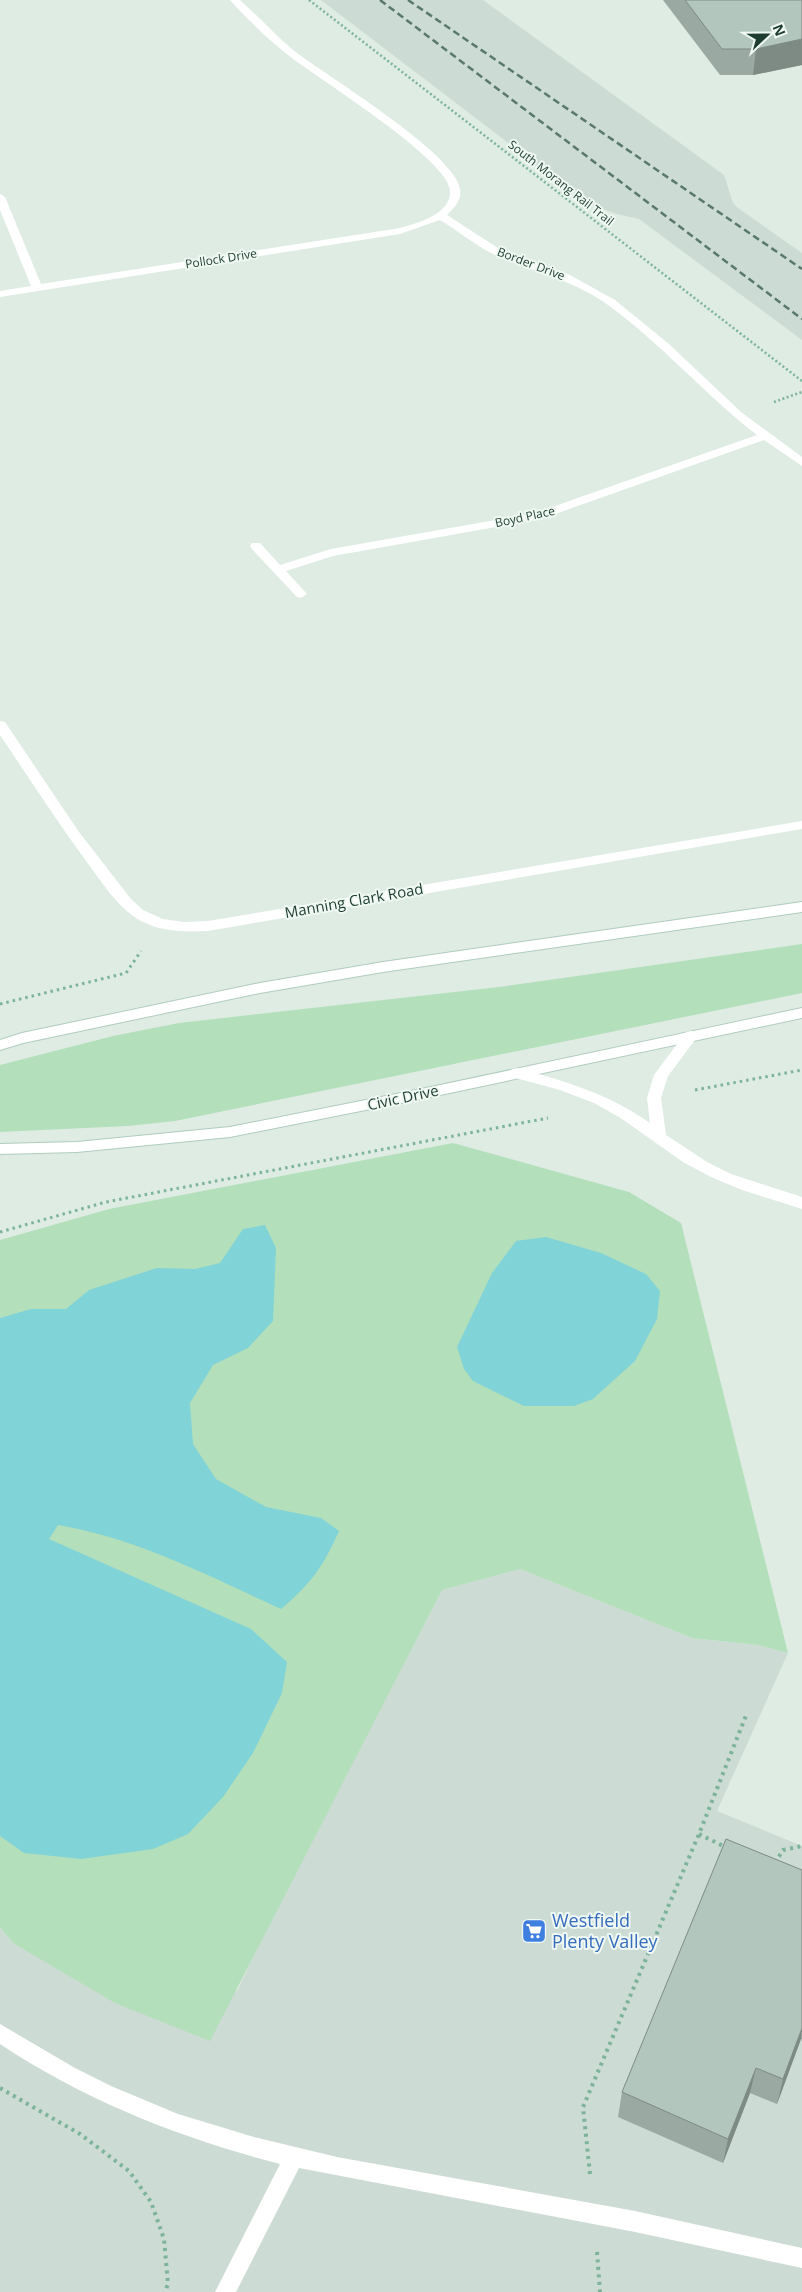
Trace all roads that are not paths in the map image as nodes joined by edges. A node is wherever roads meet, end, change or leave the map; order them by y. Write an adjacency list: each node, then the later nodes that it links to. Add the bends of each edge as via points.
1 (235, 0): 3 (street, via 290,52 382,116 442,167 452,180 456,195)
2 (0, 197): 4 (street)
3 (440, 215): 4 (street, Pollock Drive, via 416,226 385,233); 6 (street, Border Drive, via 497,252 566,277 610,302 665,346)
4 (37, 288): 5 (street, Pollock Drive)
5 (0, 294)
6 (764, 436): 7 (street, Border Drive); 9 (street, Boyd Place, via 537,516 331,553)
7 (802, 463)
8 (256, 546): 9 (street)
9 (278, 569): 10 (street)
10 (301, 594)
11 (0, 726): 12 (street, Manning Clark Road, via 118,894 145,918 176,927 208,926)
12 (802, 825)
13 (802, 907): 16 (street, via 383,967 251,990)
14 (802, 1013): 15 (street, Civic Drive)
15 (691, 1036): 17 (street, Civic Drive); 18 (street, via 661,1075 654,1098)
16 (0, 1045)
17 (517, 1073): 18 (street, via 588,1094); 19 (street, Civic Drive, via 230,1132 77,1147)
18 (659, 1136): 20 (street, via 716,1174)
19 (0, 1149)
20 (802, 1203)
21 (0, 2033): 22 (street, via 27,2052 96,2090 152,2114)
22 (294, 2157): 23 (street, via 595,2213); 24 (street)
23 (802, 2258)
24 (225, 2292)

